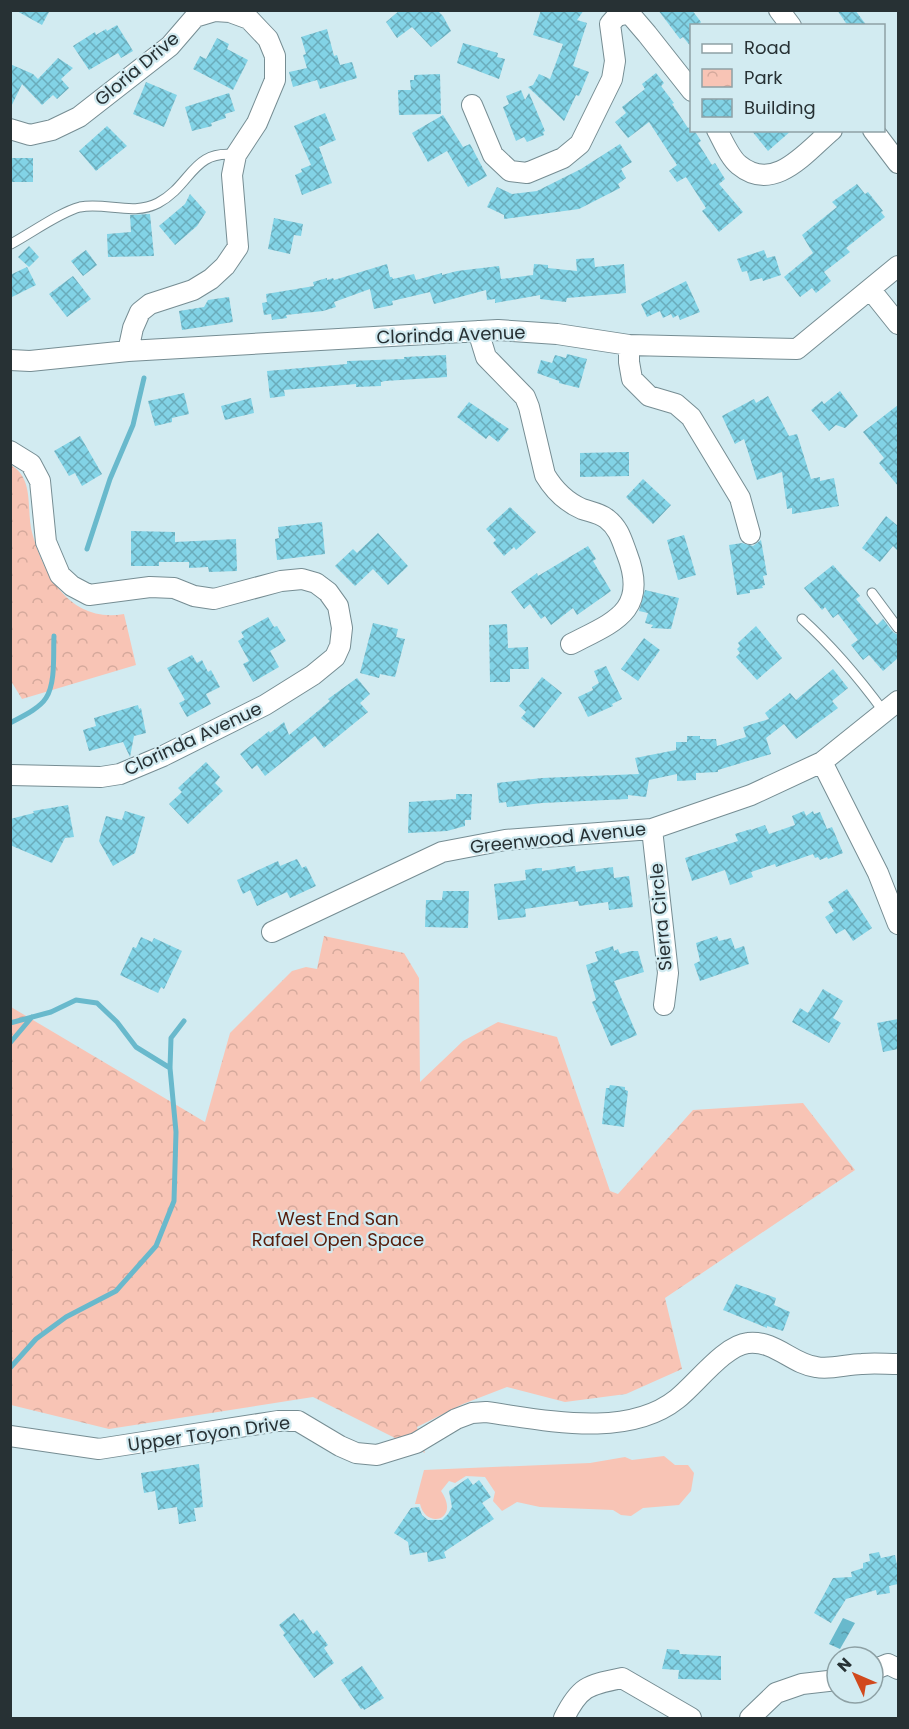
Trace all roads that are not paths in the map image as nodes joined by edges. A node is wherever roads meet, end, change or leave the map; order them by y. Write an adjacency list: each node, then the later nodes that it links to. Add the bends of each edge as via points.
1 (779, 10): 3 (street)
2 (193, 14): 6 (street, Gloria Drive, via 170,46 79,117 30,135); 10 (street, Gloria Drive, via 230,12 249,19 268,39 275,57 275,80)
3 (790, 24)
4 (690, 88): 5 (street, via 629,13 617,16 610,24 615,61 612,78 580,144 563,158 527,173 510,171 493,155)
5 (472, 105)
6 (10, 129)
7 (718, 132): 8 (street, via 739,165 760,176 780,173)
8 (830, 132)
9 (875, 132): 11 (street)
10 (236, 155): 12 (lane, via 210,156 180,188 155,204 75,209); 18 (street, Gloria Drive, via 232,175 238,247 211,279 193,290 150,304 140,312)
11 (898, 163)
12 (11, 244)
13 (898, 266): 14 (street, Clorinda Avenue)
14 (870, 289): 15 (street); 17 (street, Clorinda Avenue, via 797,349)
15 (898, 324)
16 (478, 331): 17 (street, Clorinda Avenue, via 557,334); 18 (street, Clorinda Avenue); 25 (street, via 486,357 530,407 545,475 551,485 573,503 609,520 617,528 633,570 635,587 621,615)
17 (629, 345): 21 (street, via 632,379 649,396 676,404 691,417 740,498)
18 (128, 351): 19 (street, Clorinda Avenue)
19 (10, 360)
20 (10, 451): 28 (street, Clorinda Avenue, via 31,464 40,481 46,542 60,574 72,586 89,595 150,587 174,588 214,599 302,579 328,592 338,606 342,628 335,657 313,675 265,705 163,756 120,774 101,777)
21 (750, 534)
22 (872, 593): 24 (lane)
23 (801, 619): 26 (lane)
24 (898, 628)
25 (571, 644)
26 (891, 706): 27 (street, Greenwood Avenue)
27 (822, 762): 29 (street, Greenwood Avenue, via 751,795); 30 (street, via 878,873)
28 (10, 775)
29 (652, 830): 31 (street, Greenwood Avenue, via 505,840 442,852); 32 (street, Sierra Circle, via 668,973)
30 (898, 924)
31 (272, 932)
32 (664, 1005)
33 (898, 1364): 34 (street, Upper Toyon Drive, via 819,1368 773,1346 748,1343 728,1353 677,1399 640,1418 574,1425 472,1413 416,1443 376,1455 356,1453 298,1421 99,1449)
34 (10, 1436)
35 (825, 1681): 38 (street, via 776,1693)
36 (564, 1719): 37 (street, via 573,1699 591,1684 622,1678)
37 (691, 1719)
38 (750, 1719)

